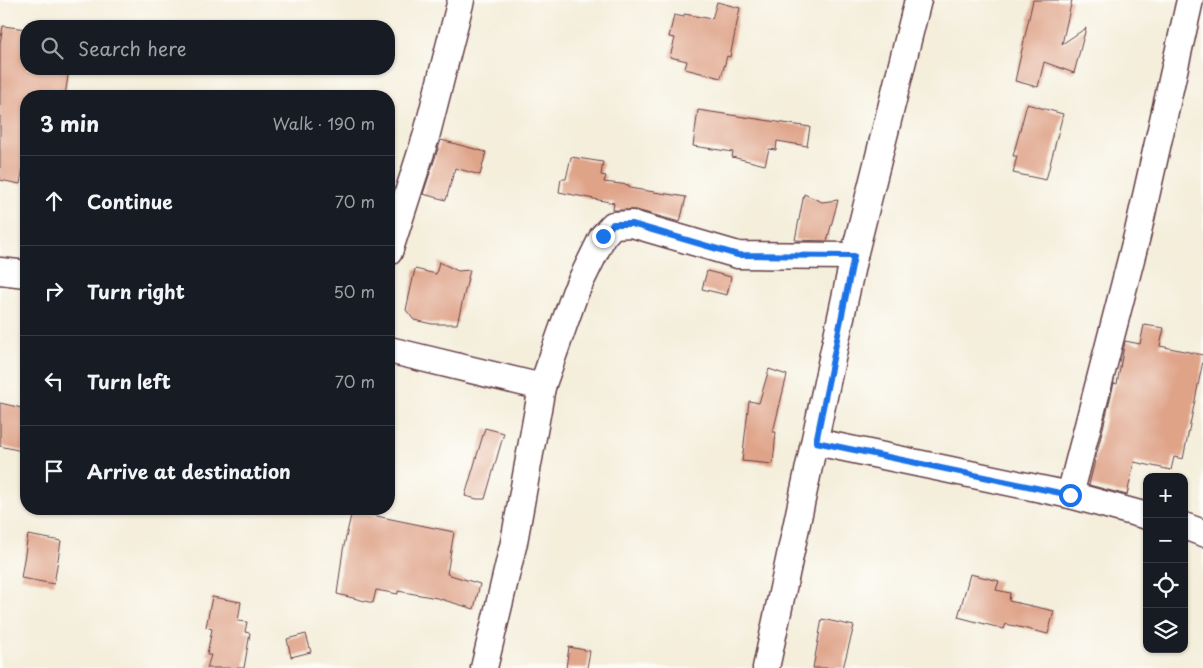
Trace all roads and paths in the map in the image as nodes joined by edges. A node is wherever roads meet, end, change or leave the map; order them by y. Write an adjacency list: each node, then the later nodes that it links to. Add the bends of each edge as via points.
1 (462, 0): 4 (street, via 426,136)
2 (918, 0): 5 (street)
3 (1190, 0): 11 (street, via 1137,236)
4 (395, 233)
5 (854, 256): 9 (street, via 738,255 632,224 613,224 603,236 575,294); 10 (street)
6 (0, 271): 7 (street)
7 (20, 273)
8 (395, 351): 9 (street)
9 (542, 387): 15 (street, via 514,542)
10 (816, 442): 11 (street); 16 (street)
11 (1070, 495): 12 (street)
12 (1143, 515)
13 (1188, 527): 14 (street)
14 (1203, 533)
15 (484, 668)
16 (766, 668)

